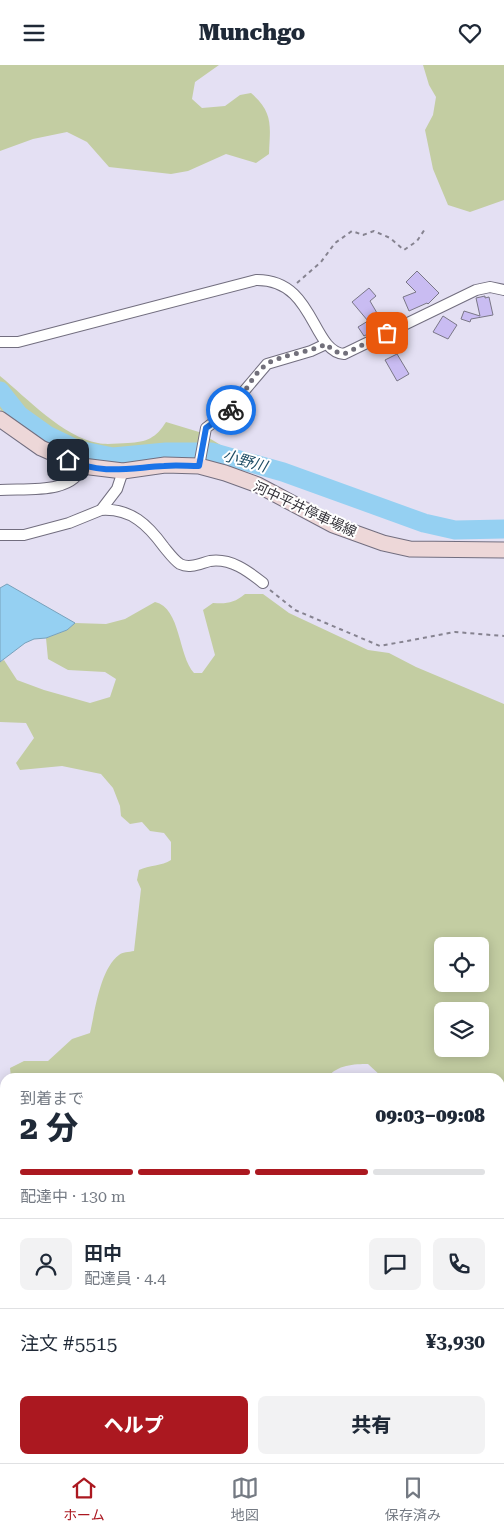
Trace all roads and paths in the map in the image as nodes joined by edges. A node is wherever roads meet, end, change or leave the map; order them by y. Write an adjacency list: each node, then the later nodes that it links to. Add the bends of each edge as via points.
1 (426, 229): 2 (path, via 404,250 390,238 374,231 363,235 352,231 335,243 321,262)
2 (290, 289): 4 (street, via 275,281 256,280 18,342); 5 (street)
3 (504, 290): 5 (street, via 476,289 344,354)
4 (0, 342)
5 (326, 344): 7 (street, via 267,364 234,407 209,425 204,433)
6 (0, 419): 8 (main road, 河中平井停車場線, via 41,448)
7 (199, 463): 9 (main road, 河中平井停車場線); 13 (main road, 河中平井停車場線, via 258,485 334,525 383,543 410,549)
8 (82, 466): 9 (main road, 河中平井停車場線); 10 (street, via 75,479 42,491)
9 (123, 471): 11 (street, via 117,489)
10 (0, 490)
11 (101, 510): 12 (street, via 24,535); 14 (street, via 122,512 140,519 181,564 231,563 244,568)
12 (0, 535)
13 (504, 549)
14 (263, 583): 15 (path, via 295,610 380,646 455,632)
15 (504, 636)

